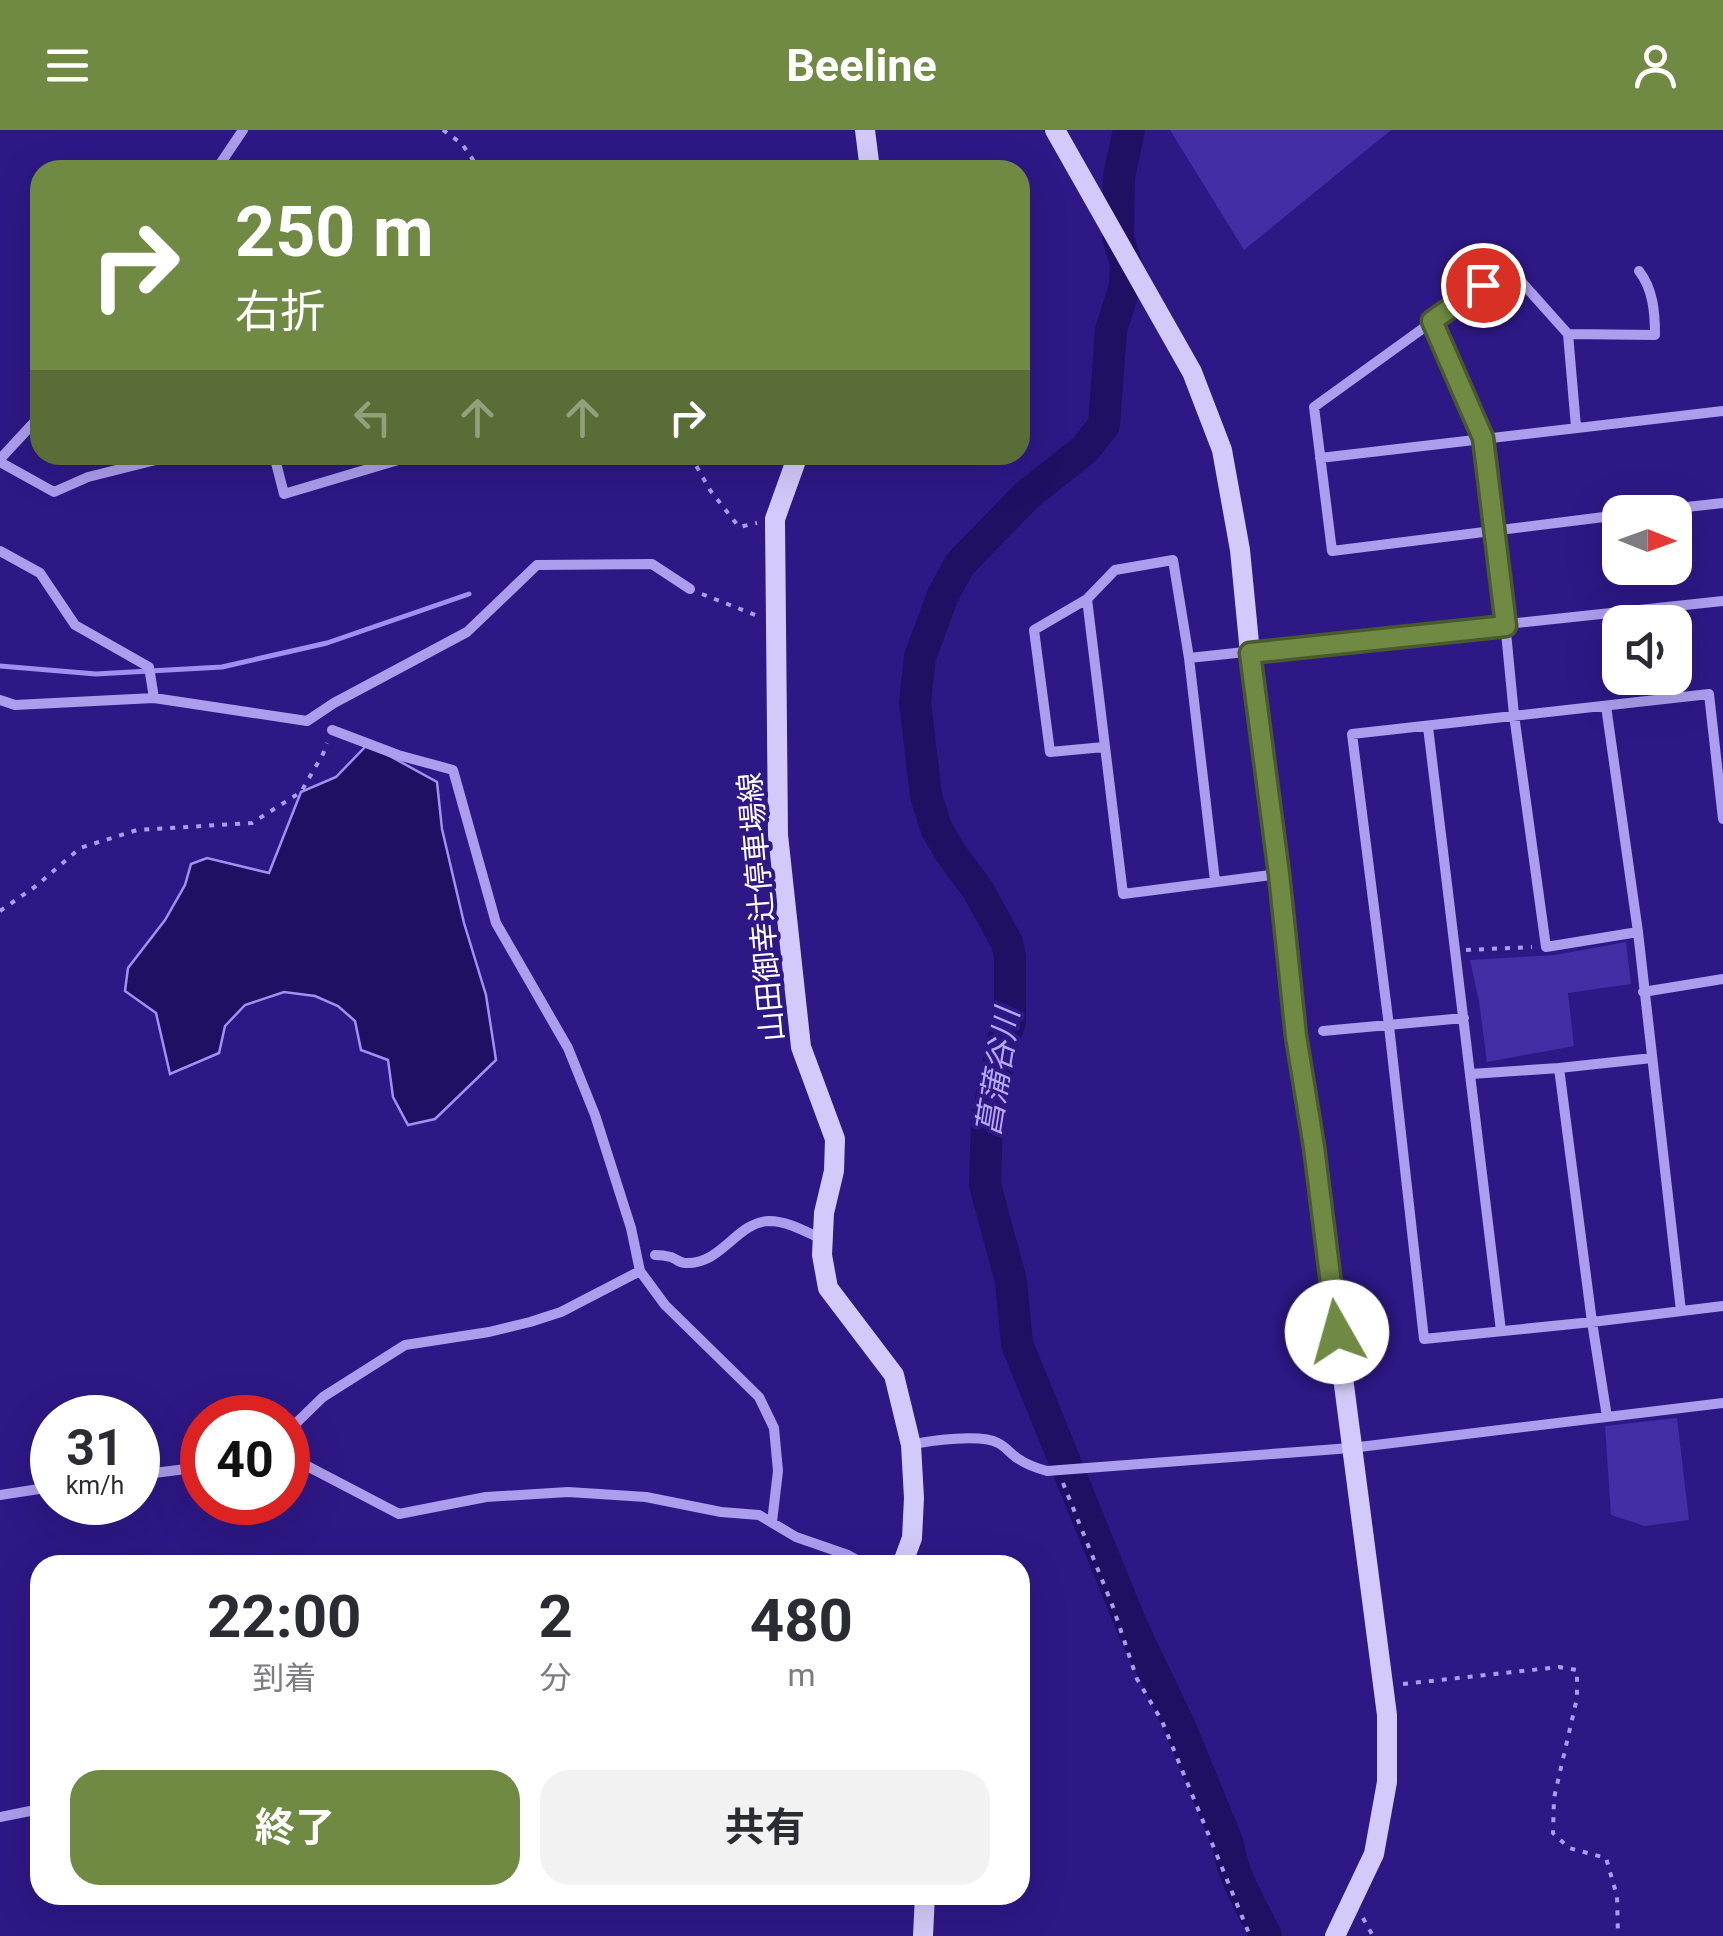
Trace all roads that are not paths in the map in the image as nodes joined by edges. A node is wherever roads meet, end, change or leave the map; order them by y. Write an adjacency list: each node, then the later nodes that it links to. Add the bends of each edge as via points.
1 (242, 130): 4 (street)
2 (865, 130): 5 (street)
3 (1058, 135): 28 (street, via 1192,372 1222,450)
4 (222, 160)
5 (869, 160)
6 (1639, 271): 8 (street, via 1655,314 1655,335)
7 (1432, 321): 8 (street, via 1508,267); 12 (street); 13 (street, via 1314,407)
8 (1568, 334): 11 (street)
9 (1723, 411): 11 (street)
10 (30, 427): 14 (street)
11 (1576, 427): 12 (street)
12 (1483, 438): 13 (street); 22 (street)
13 (1320, 458): 22 (street, via 1332,550)
14 (0, 460): 15 (street, via 54,492)
15 (136, 465)
16 (277, 465): 17 (street, via 284,494)
17 (380, 465)
18 (794, 465): 49 (street, 山田御幸辻停車場線, via 775,519 778,835 801,1047 835,1138)
19 (1723, 503): 20 (street)
20 (1692, 506)
21 (1602, 517): 22 (street)
22 (1496, 529): 27 (street)
23 (0, 551): 30 (street, via 40,573 76,625 149,666)
24 (690, 589): 30 (street, via 652,564 537,565 468,632 306,720)
25 (1087, 599): 29 (street, via 1115,570 1174,560); 36 (street); 36 (street, via 1034,630 1050,752)
26 (1723, 601): 27 (street)
27 (1506, 626): 28 (street); 33 (street)
28 (1250, 653): 29 (street); 38 (street)
29 (1189, 658): 39 (street)
30 (154, 698): 31 (street, via 15,705)
31 (0, 700)
32 (1606, 706): 33 (street); 37 (street, via 1709,694); 40 (street)
33 (1514, 715): 34 (street); 40 (street, via 1546,947)
34 (1428, 727): 43 (street); 44 (street, via 1352,734)
35 (332, 730): 51 (street, via 453,770 496,923 568,1048 596,1115)
36 (1104, 748): 39 (street, via 1122,894)
37 (1723, 819)
38 (1279, 874): 39 (street); 60 (street)
39 (1215, 881)
40 (1638, 932): 42 (street)
41 (1723, 979): 42 (street)
42 (1643, 992): 46 (street)
43 (1464, 1018): 44 (street); 48 (street)
44 (1389, 1026): 45 (street); 55 (street, via 1424,1339)
45 (1323, 1031)
46 (1652, 1058): 47 (street); 53 (street)
47 (1558, 1068): 48 (street); 54 (street)
48 (1471, 1074): 55 (street)
49 (823, 1239): 50 (street, via 770,1221 754,1224 702,1260); 59 (street, 山田御幸辻停車場線, via 828,1288 894,1375)
50 (655, 1255)
51 (640, 1271): 57 (street, via 546,1317 404,1345); 64 (street, via 665,1305 759,1397 774,1428)
52 (1723, 1306): 53 (street)
53 (1681, 1311): 54 (street)
54 (1592, 1322): 55 (street); 58 (street)
55 (1501, 1332)
56 (1723, 1403): 58 (street)
57 (310, 1411)
58 (1607, 1416): 60 (street)
59 (911, 1445): 60 (street, via 973,1436 998,1442 1047,1471); 66 (street, 山田御幸辻停車場線, via 914,1498)
60 (1352, 1448): 71 (street, via 1384,1686 1387,1782 1374,1854)
61 (310, 1467): 64 (street, via 399,1514 486,1497 568,1492 646,1497)
62 (30, 1490): 63 (street)
63 (0, 1495)
64 (772, 1522): 65 (street)
65 (848, 1555)
66 (906, 1555)
67 (30, 1811): 68 (street)
68 (0, 1817)
69 (921, 1905): 70 (street)
70 (923, 1936)
71 (1334, 1936)

